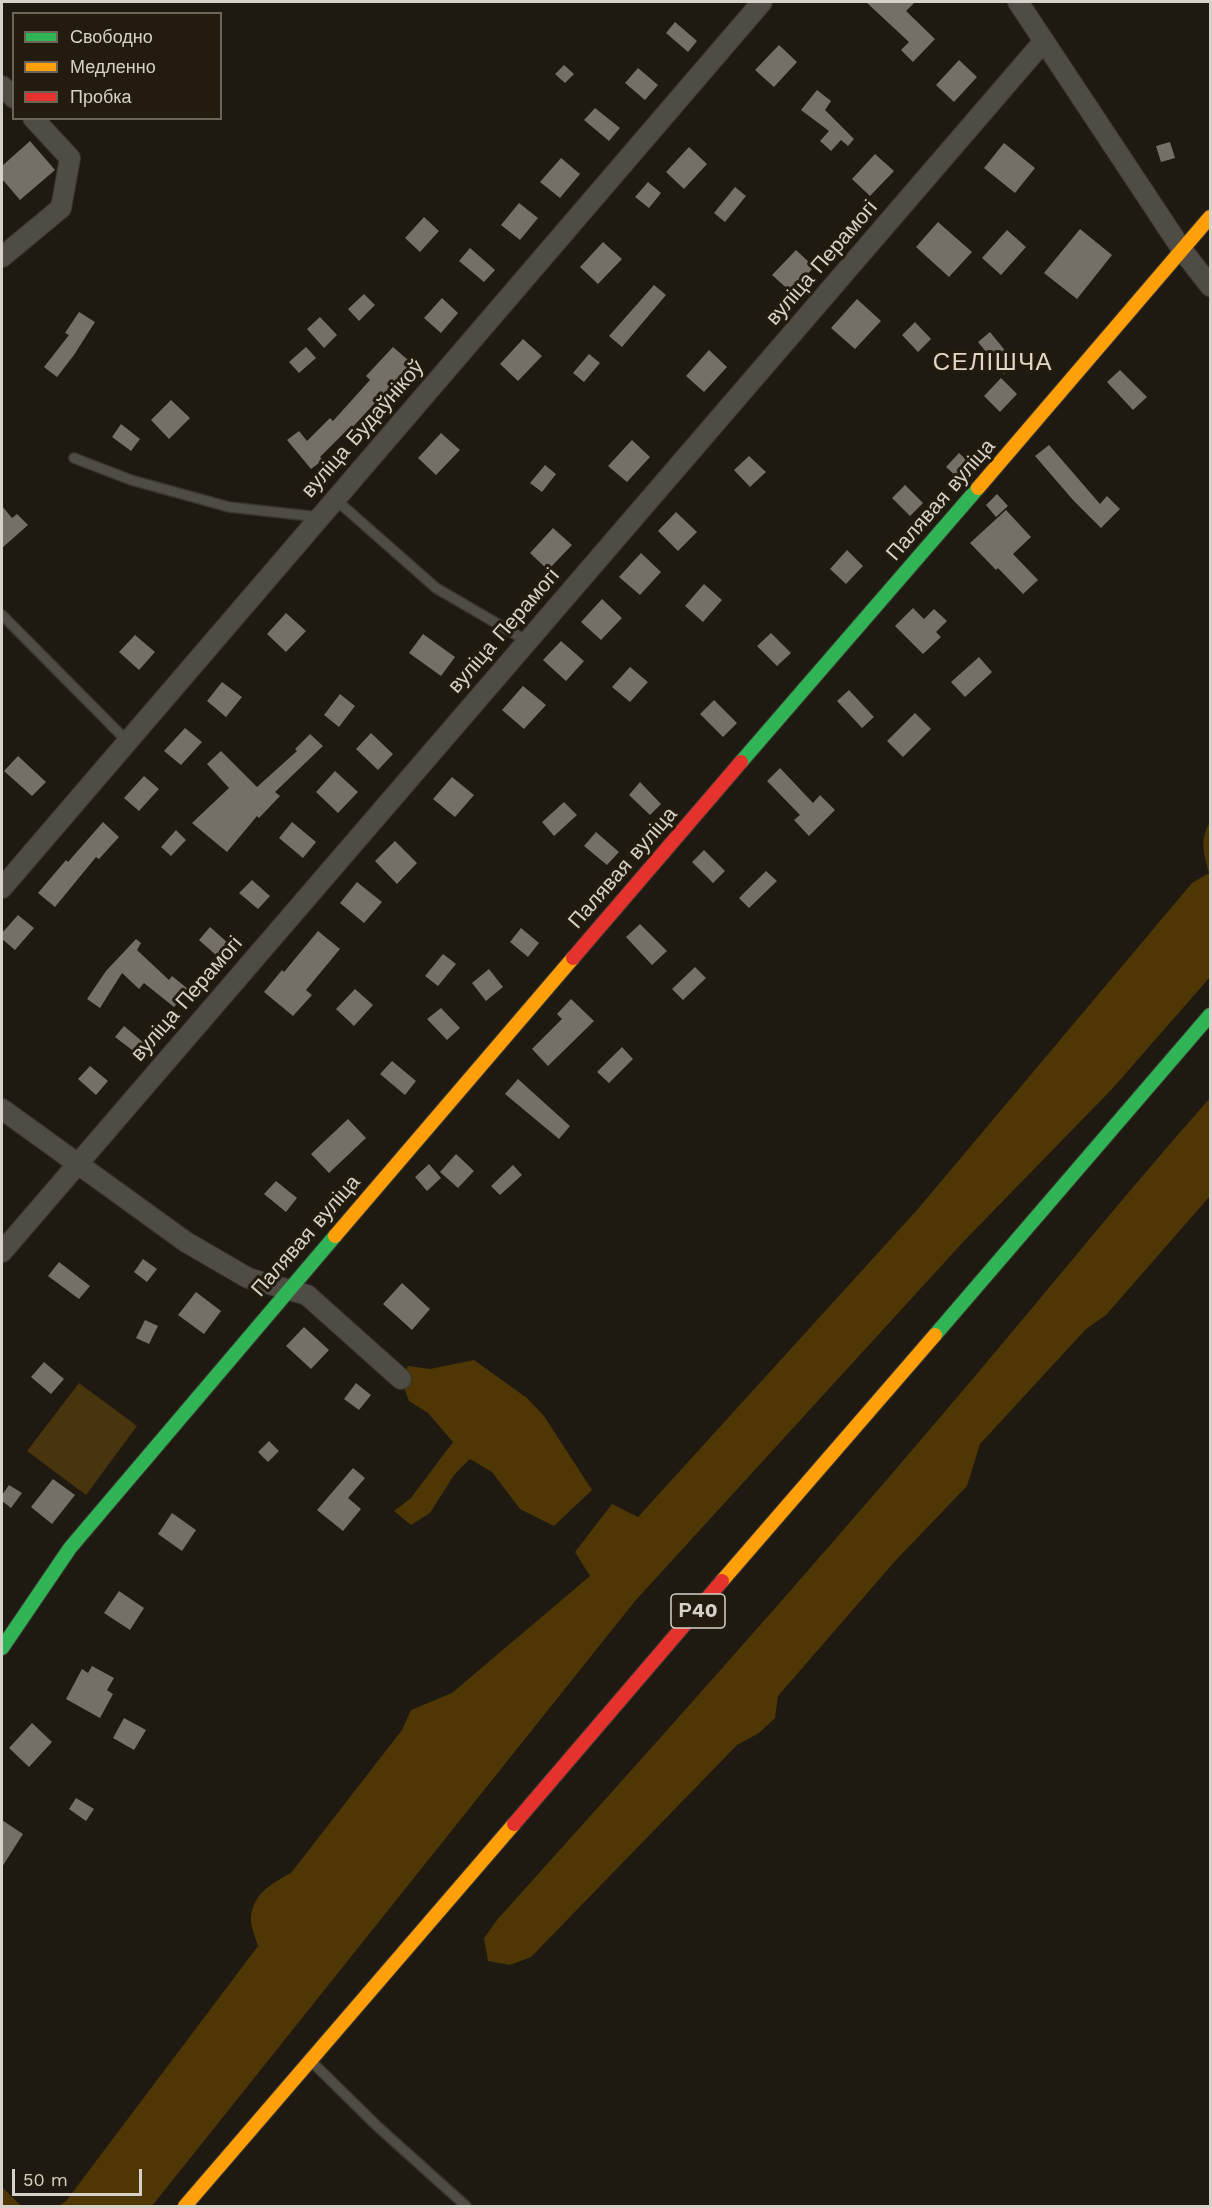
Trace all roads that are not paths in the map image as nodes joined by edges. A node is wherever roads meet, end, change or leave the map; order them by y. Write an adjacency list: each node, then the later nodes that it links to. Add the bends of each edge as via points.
1 (762, 2): 10 (street, вуліца Будаўнікоў)
2 (1018, 2): 3 (street)
3 (1044, 41): 6 (street); 13 (street, вуліца Перамогі)
4 (35, 120): 7 (street, via 70,158 61,208)
5 (1210, 217): 6 (street, Палявая вуліца)
6 (1183, 250): 8 (street); 20 (street, Палявая вуліца)
7 (2, 257)
8 (1210, 286)
9 (74, 458): 11 (lane, via 131,480 229,507)
10 (335, 499): 11 (street, вуліца Будаўнікоў); 13 (lane, via 436,588)
11 (319, 518): 14 (street, вуліца Будаўнікоў)
12 (2, 615): 14 (lane)
13 (527, 641): 18 (street, вуліца Перамогі)
14 (127, 741): 15 (street, вуліца Будаўнікоў)
15 (2, 888)
16 (1210, 1015): 23 (street, Р40)
17 (2, 1109): 18 (street)
18 (77, 1163): 19 (street, вуліца Перамогі); 20 (street, via 186,1242 248,1278)
19 (2, 1252)
20 (288, 1290): 21 (street, via 307,1295); 22 (street, Палявая вуліца, via 70,1548)
21 (401, 1379)
22 (2, 1648)
23 (311, 2062): 24 (street, Р40); 25 (lane)
24 (185, 2206)
25 (466, 2206)

